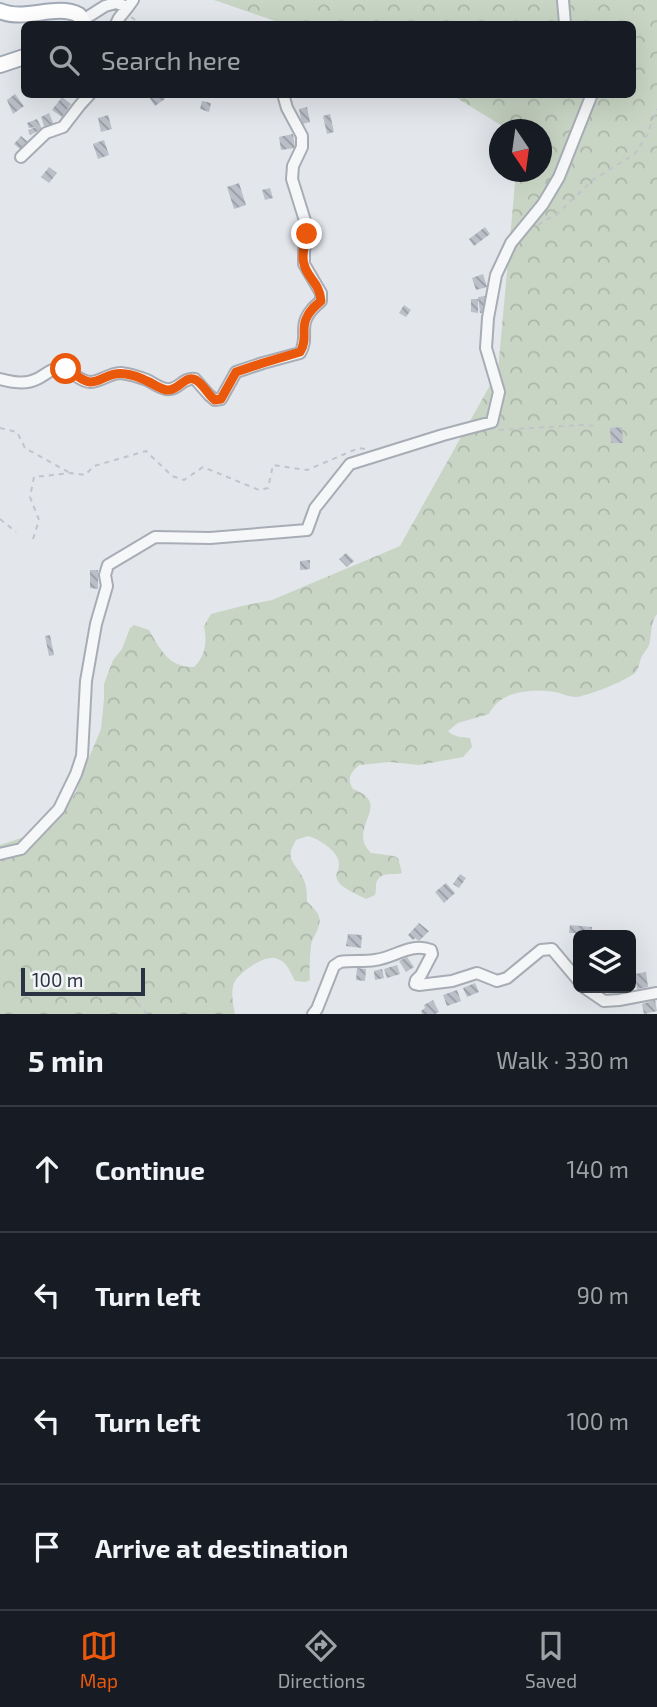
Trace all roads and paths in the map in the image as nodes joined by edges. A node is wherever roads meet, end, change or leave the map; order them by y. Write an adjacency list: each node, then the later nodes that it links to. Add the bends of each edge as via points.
1 (564, 0): 7 (street)
2 (130, 4): 5 (street, via 106,6); 6 (street)
3 (0, 11): 4 (main road, via 14,15 68,11)
4 (82, 21)
5 (84, 21)
6 (118, 21)
7 (565, 21)
8 (21, 58): 9 (main road)
9 (0, 65)
10 (86, 98): 14 (street, via 62,127)
11 (284, 98): 16 (street, via 302,136 292,179 306,224 304,264 321,293 321,301 305,321 306,338 300,352 236,372 221,399 215,400 189,378 168,390 129,374 88,382 70,370 57,368 26,382)
12 (590, 98): 20 (street, via 559,177 511,243 496,275 486,348 499,392 492,422)
13 (657, 109): 15 (path, via 635,154 594,179)
14 (21, 157)
15 (538, 225)
16 (0, 379)
17 (598, 426): 19 (path)
18 (0, 428): 21 (path, via 17,432 25,448)
19 (491, 430)
20 (380, 453): 21 (path, via 359,448 307,470 273,465 268,488 259,490 202,467 184,480 172,476 146,451 94,466 85,475); 25 (street, via 350,464 316,508 307,530 210,538 155,537 108,565 86,681 82,756 59,809 21,849)
21 (71, 473): 24 (path, via 34,477 30,497 39,520)
22 (0, 519): 23 (path)
23 (16, 532)
24 (33, 539)
25 (0, 854)
26 (573, 974): 31 (street, via 552,949 541,950 497,981 477,973 419,985 416,980 432,954 417,948 385,959 340,962)
27 (592, 993): 28 (street, via 604,1001)
28 (657, 993)
29 (137, 1003): 30 (path)
30 (147, 1014)
31 (313, 1014)

